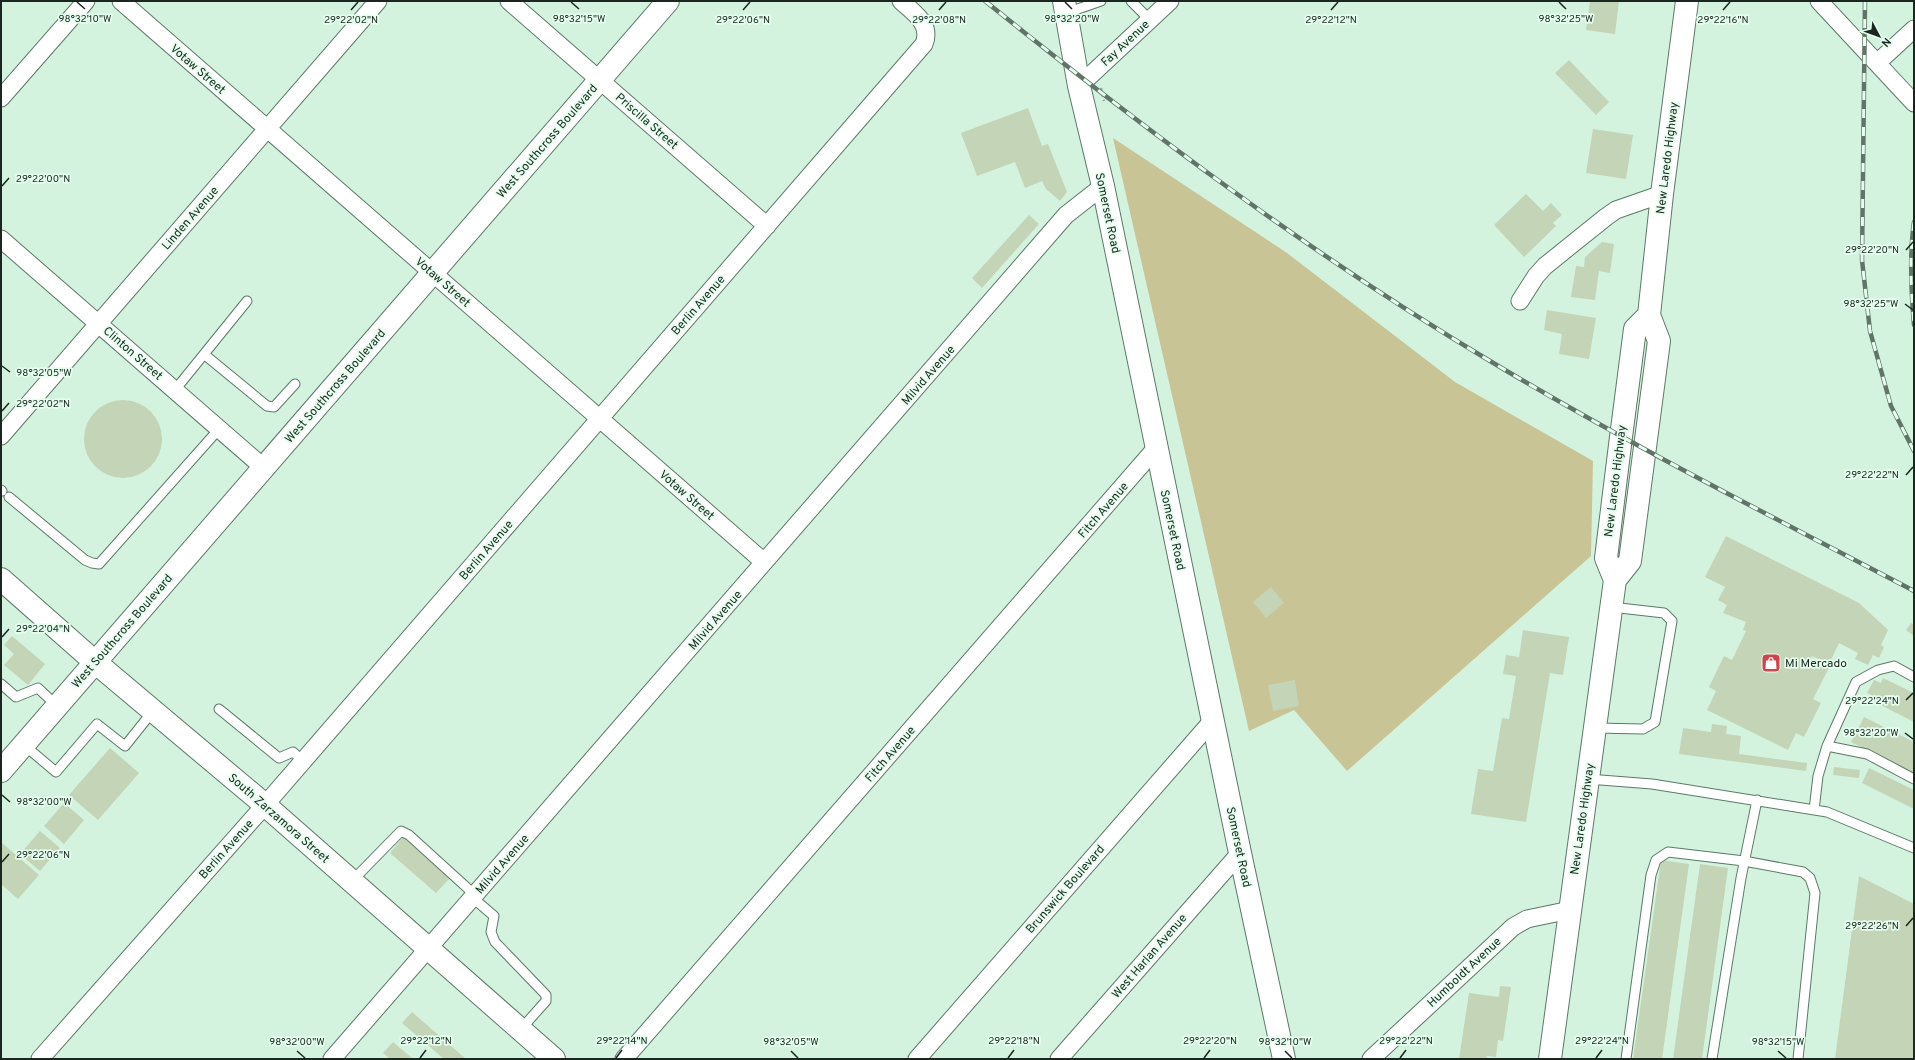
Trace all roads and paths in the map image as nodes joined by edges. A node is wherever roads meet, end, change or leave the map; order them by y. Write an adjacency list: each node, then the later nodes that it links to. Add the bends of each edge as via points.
1 (86, 1): 18 (street)
2 (121, 1): 21 (street, Votaw Street)
3 (378, 1): 21 (street, Linden Avenue)
4 (509, 1): 16 (street, Priscilla Street)
5 (668, 1): 16 (main road, West Southcross Boulevard)
6 (901, 1): 24 (street, Berlin Avenue, via 924,22 924,44)
7 (1101, 1): 12 (lane)
8 (1131, 1): 13 (lane)
9 (1170, 1): 13 (street, Fay Avenue)
10 (1687, 1): 23 (main road, New Laredo Highway)
11 (1819, 1): 15 (street)
12 (1065, 7): 17 (main road, Somerset Road)
13 (1150, 20): 17 (street, Fay Avenue)
14 (1914, 29): 15 (street)
15 (1878, 63): 20 (street)
16 (600, 80): 24 (street, Priscilla Street); 26 (main road, West Southcross Boulevard)
17 (1089, 84): 19 (path); 22 (main road, Somerset Road)
18 (1, 98)
19 (1104, 101)
20 (1914, 103)
21 (267, 129): 26 (street, Votaw Street); 29 (street, Linden Avenue)
22 (1103, 186): 36 (main road, Somerset Road); 39 (street, Milvid Avenue, via 1066,215)
23 (1662, 194): 28 (street, via 1616,210 1544,266); 41 (main road, New Laredo Highway, via 1649,315 1659,341 1630,561 1615,580)
24 (767, 226): 33 (street, Berlin Avenue)
25 (1, 239): 29 (street, Clinton Street)
26 (433, 273): 33 (street, Votaw Street); 37 (main road, West Southcross Boulevard)
27 (247, 301): 30 (lane)
28 (1520, 301)
29 (99, 323): 32 (street, Clinton Street); 35 (street, Linden Avenue)
30 (204, 355): 31 (lane, via 267,406 274,407); 32 (lane)
31 (295, 384)
32 (175, 390): 34 (street, Clinton Street)
33 (600, 419): 39 (street, Votaw Street); 52 (street, Berlin Avenue)
34 (219, 429): 37 (street, Clinton Street); 38 (lane, via 99,564 85,560)
35 (1, 436)
36 (1156, 448): 48 (main road, Somerset Road); 70 (street, Fitch Avenue)
37 (264, 468): 42 (main road, West Southcross Boulevard)
38 (4, 492)
39 (764, 562): 63 (street, Milvid Avenue)
40 (1, 579): 42 (main road, South Zarzamora Street)
41 (1612, 607): 49 (main road, New Laredo Highway); 49 (lane, via 1664,613 1672,621 1655,722 1643,729)
42 (95, 662): 45 (main road, West Southcross Boulevard); 47 (main road, South Zarzamora Street)
43 (1914, 677): 51 (lane, via 1894,666 1878,670 1856,682)
44 (1, 684): 45 (lane, via 16,697 38,688)
45 (57, 706): 50 (main road, West Southcross Boulevard)
46 (219, 709): 52 (lane, via 279,758 293,752)
47 (153, 711): 50 (lane, via 125,746 97,724 56,772); 57 (main road, South Zarzamora Street)
48 (1213, 720): 60 (main road, Somerset Road); 71 (street, Brunswick Boulevard)
49 (1595, 728): 54 (main road, New Laredo Highway)
50 (24, 745): 53 (main road, West Southcross Boulevard)
51 (1827, 746): 55 (lane, via 1867,754); 58 (lane, via 1818,776)
52 (303, 760): 57 (street, Berlin Avenue)
53 (1, 771)
54 (1588, 779): 56 (lane, via 1652,784); 64 (main road, New Laredo Highway)
55 (1914, 779)
56 (1757, 800): 58 (lane); 61 (lane)
57 (265, 805): 62 (main road, South Zarzamora Street); 67 (street, Berlin Avenue)
58 (1814, 810): 59 (lane, via 1827,812)
59 (1914, 848)
60 (1240, 853): 72 (street, West Harlan Avenue); 73 (main road, Somerset Road)
61 (1744, 861): 76 (lane, via 1668,852 1656,860 1651,875); 77 (lane); 78 (lane, via 1803,872 1810,878 1815,893)
62 (352, 881): 63 (lane, via 401,831 409,835); 65 (main road, South Zarzamora Street)
63 (474, 896): 65 (street, Milvid Avenue); 66 (lane, via 494,916 491,932 495,942 546,995 546,1000)
64 (1570, 910): 74 (street, Humboldt Avenue, via 1527,919 1513,927); 75 (main road, New Laredo Highway)
65 (428, 948): 66 (main road, South Zarzamora Street); 68 (street, Milvid Avenue)
66 (521, 1029): 69 (main road, South Zarzamora Street)
67 (40, 1059)
68 (332, 1059)
69 (554, 1059)
70 (624, 1059)
71 (917, 1059)
72 (1059, 1059)
73 (1284, 1059)
74 (1371, 1059)
75 (1550, 1059)
76 (1626, 1059)
77 (1712, 1059)
78 (1798, 1059)

